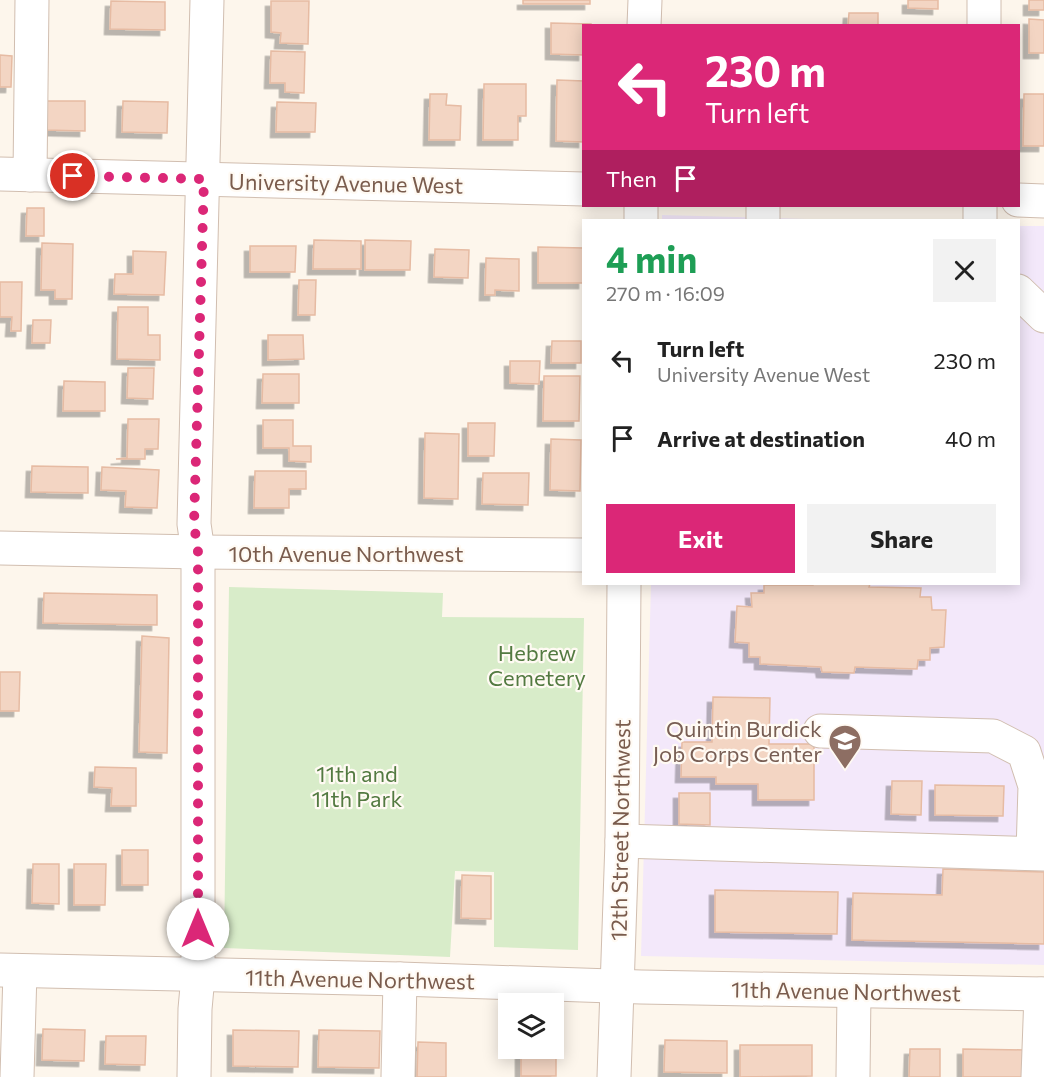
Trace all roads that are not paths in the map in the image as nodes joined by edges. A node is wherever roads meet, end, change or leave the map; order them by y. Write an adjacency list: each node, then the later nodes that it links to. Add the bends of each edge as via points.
1 (32, 0): 7 (street)
2 (207, 0): 8 (street)
3 (645, 0): 5 (street)
4 (984, 0): 6 (street)
5 (644, 24)
6 (984, 24)
7 (15, 175): 8 (street, University Avenue West)
8 (204, 179): 9 (street, University Avenue West); 15 (street, via 194,524)
9 (582, 189)
10 (1020, 200): 11 (street)
11 (1044, 201)
12 (1020, 293): 13 (street)
13 (1044, 316)
14 (0, 548): 15 (street, 10th Avenue Northwest)
15 (198, 552): 16 (street, 10th Avenue Northwest); 22 (street)
16 (582, 555)
17 (624, 585): 19 (street, 12th Street Northwest)
18 (820, 731): 20 (street, via 993,736 1024,752 1035,786)
19 (622, 841): 20 (street); 24 (street, 12th Street Northwest)
20 (1038, 853)
21 (10, 971): 22 (street, 11th Avenue Northwest); 27 (street)
22 (198, 976): 23 (street, 11th Avenue Northwest); 28 (street)
23 (400, 979): 24 (street, 11th Avenue Northwest); 29 (street)
24 (616, 986): 25 (street, 11th Avenue Northwest); 30 (street, 12th Street Northwest)
25 (854, 991): 26 (street, 11th Avenue Northwest); 31 (street)
26 (1042, 994): 32 (street)
27 (17, 1077)
28 (194, 1077)
29 (398, 1077)
30 (614, 1077)
31 (853, 1077)
32 (1038, 1077)

